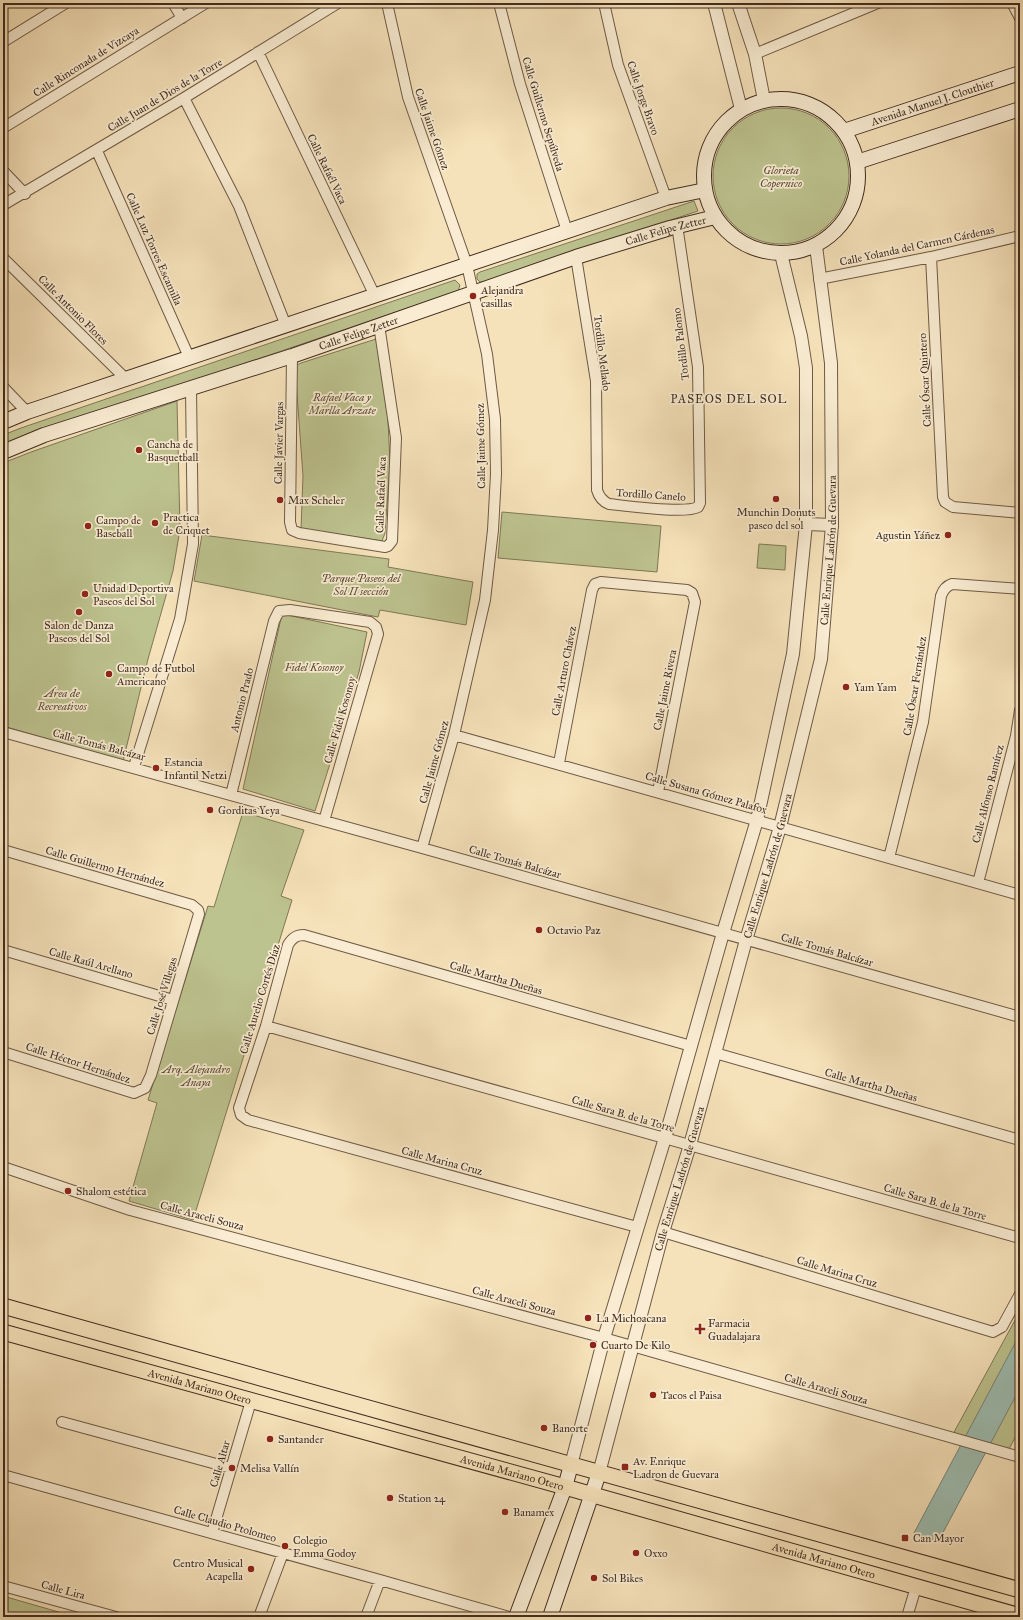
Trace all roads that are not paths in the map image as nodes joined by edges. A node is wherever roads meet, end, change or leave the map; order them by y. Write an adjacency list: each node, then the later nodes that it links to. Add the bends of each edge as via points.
1 (66, 3): 15 (street)
2 (173, 3): 13 (street)
3 (206, 3): 13 (street, Calle Rinconada de Vizcaya)
4 (338, 3): 16 (street, Calle Juan de Dios de la Torre)
5 (387, 3): 41 (street, Calle Jaime Gómez, via 408,97)
6 (499, 3): 34 (street, Calle Guillermo Sepúlveda, via 520,84)
7 (604, 3): 30 (street, Calle Jorge Bravo, via 618,65)
8 (714, 3): 22 (street)
9 (738, 3): 17 (street)
10 (878, 3): 12 (street)
11 (1012, 3): 14 (street)
12 (854, 8): 17 (street)
13 (182, 18): 23 (street, Calle Rinconada de Vizcaya)
14 (1020, 18)
15 (3, 42)
16 (258, 52): 19 (street, Calle Juan de Dios de la Torre); 44 (street, Calle Rafaél Vaca)
17 (755, 54): 20 (street)
18 (1020, 73): 24 (main road, Avenida Manuel J. Clouthier)
19 (184, 98): 25 (street, Calle Juan de Dios de la Torre); 46 (street, via 239,206)
20 (764, 100): 22 (main road); 24 (main road, via 779,98 808,104 834,119)
21 (1020, 109): 26 (main road)
22 (741, 110): 28 (main road, via 726,121 707,153 704,171)
23 (3, 128)
24 (844, 131): 26 (main road)
25 (97, 151): 29 (street, Calle Juan de Dios de la Torre); 48 (street, Calle Luz Torres Escamilla)
26 (857, 162): 36 (main road, via 857,194 851,210 843,224)
27 (4, 172): 29 (street)
28 (705, 190): 30 (main road); 32 (main road)
29 (25, 194): 31 (street, Calle Juan de Dios de la Torre)
30 (666, 198): 34 (main road)
31 (3, 205)
32 (715, 217): 33 (main road, Calle Felipe Zetter); 37 (main road, via 736,240 758,250)
33 (677, 226): 38 (main road, Calle Felipe Zetter); 56 (street, Tordillo Palomo, via 698,367)
34 (567, 231): 41 (main road)
35 (1020, 236): 39 (street, Calle Yolanda del Carmen Cárdenas)
36 (816, 246): 37 (main road, via 800,252); 42 (street, Calle Enrique Ladrón de Guevara)
37 (781, 254): 58 (street, Calle Enrique Ladrón de Guevara, via 805,362)
38 (576, 257): 43 (main road, Calle Felipe Zetter); 55 (street, Tordillo Mellado, via 596,381 597,490)
39 (931, 257): 42 (street, Calle Yolanda del Carmen Cárdenas); 57 (street, Calle Óscar Quintero, via 942,492 945,502 953,507)
40 (3, 258): 49 (street, Calle Antonio Flores)
41 (467, 264): 43 (street, Calle Jaime Gómez); 44 (main road)
42 (819, 279): 59 (street, Calle Enrique Ladrón de Guevara, via 832,363)
43 (474, 293): 45 (main road, Calle Felipe Zetter); 66 (street, Calle Jaime Gómez, via 487,354 495,419 496,474 485,600)
44 (375, 296): 46 (main road)
45 (379, 325): 47 (main road, Calle Felipe Zetter); 60 (street, Calle Rafaél Vaca, via 396,438 392,541 382,548)
46 (286, 326): 48 (main road)
47 (292, 356): 51 (main road, Calle Felipe Zetter); 60 (street, Calle Javier Vargas)
48 (189, 357): 49 (main road)
49 (126, 379): 52 (main road)
50 (3, 387): 52 (street)
51 (191, 389): 54 (main road, Calle Felipe Zetter, via 44,435); 68 (street, via 193,544 180,619)
52 (26, 412): 53 (main road)
53 (3, 422)
54 (3, 452)
55 (602, 500): 56 (street, Tordillo Canelo, via 609,504 660,509)
56 (698, 508)
57 (1020, 513)
58 (806, 524): 59 (street); 71 (street, Calle Enrique Ladrón de Guevara, via 793,654)
59 (832, 525): 73 (street, Calle Enrique Ladrón de Guevara, via 821,659)
60 (292, 530)
61 (1020, 589): 76 (street, Calle Óscar Fernández, via 952,584 945,588 941,596 923,722)
62 (692, 593): 67 (street, Calle Arturo Chávez, via 683,589 601,582 595,584); 69 (street, Calle Jaime Rivera, via 695,602)
63 (376, 627): 70 (street, Antonio Prado, via 370,622 290,610 279,611 274,621); 72 (street, Calle Fidel Kosonoy, via 378,634)
64 (1020, 710): 77 (street, Calle Alfonso Ramírez, via 1016,736)
65 (3, 732): 68 (street, Calle Tomás Balcázar)
66 (454, 735): 67 (street, Calle Susana Gómez Palafox); 74 (street, Calle Jaime Gómez)
67 (559, 763): 69 (street, Calle Susana Gómez Palafox)
68 (134, 767): 70 (street, Calle Tomás Balcázar)
69 (658, 792): 71 (street, Calle Susana Gómez Palafox)
70 (231, 795): 72 (street, Calle Tomás Balcázar)
71 (757, 820): 73 (street, Calle Susana Gómez Palafox); 80 (street, Calle Enrique Ladrón de Guevara)
72 (324, 821): 74 (street, Calle Tomás Balcázar)
73 (780, 827): 76 (street, Calle Susana Gómez Palafox); 82 (street, Calle Enrique Ladrón de Guevara)
74 (422, 848): 80 (street, Calle Tomás Balcázar)
75 (3, 850): 79 (street, Calle Guillermo Hernández, via 192,905)
76 (888, 858): 77 (street, Calle Susana Gómez Palafox)
77 (978, 883): 78 (street, Calle Susana Gómez Palafox)
78 (1020, 895)
79 (198, 910): 84 (street, Calle José Villegas, via 199,918)
80 (723, 933): 82 (street, Calle Tomás Balcázar); 87 (street, Calle Enrique Ladrón de Guevara)
81 (294, 937): 86 (street, Calle Aurelio Cortés Díaz, via 288,945); 87 (street, Calle Martha Dueñas, via 304,935)
82 (746, 940): 85 (street, Calle Tomás Balcázar); 89 (street, Calle Enrique Ladrón de Guevara)
83 (3, 950): 84 (street, Calle Raúl Arellano)
84 (173, 1000): 90 (street, Calle José Villegas, via 151,1075)
85 (1020, 1017)
86 (266, 1026): 91 (street, Calle Aurelio Cortés Díaz, via 239,1108); 92 (street, Calle Sara B. de la Torre)
87 (691, 1046): 92 (street, Calle Enrique Ladrón de Guevara)
88 (3, 1052): 90 (street, Calle Héctor Hernández, via 134,1093)
89 (715, 1053): 93 (street, Calle Martha Dueñas); 94 (street, Calle Enrique Ladrón de Guevara)
90 (144, 1088)
91 (241, 1115): 96 (street, Calle Marina Cruz, via 248,1120)
92 (665, 1138): 94 (street, Calle Sara B. de la Torre); 96 (street, Calle Enrique Ladrón de Guevara)
93 (1020, 1140)
94 (690, 1145): 97 (street, Calle Enrique Ladrón de Guevara); 98 (street, Calle Sara B. de la Torre)
95 (3, 1167): 102 (street, Calle Araceli Souza, via 130,1210)
96 (637, 1227): 102 (street, Calle Enrique Ladrón de Guevara)
97 (663, 1232): 99 (street, Calle Marina Cruz, via 993,1332 1002,1327); 103 (street, Calle Enrique Ladrón de Guevara)
98 (1020, 1238)
99 (1020, 1294)
100 (3, 1306): 107 (main road, Avenida Mariano Otero)
101 (3, 1332): 104 (main road, Avenida Mariano Otero)
102 (604, 1338): 103 (street, Calle Araceli Souza); 107 (street, Calle Enrique Ladrón de Guevara)
103 (633, 1346): 106 (street, Calle Araceli Souza); 109 (street, Calle Enrique Ladrón de Guevara)
104 (251, 1401): 108 (street, Calle Altar); 111 (main road, Avenida Mariano Otero)
105 (62, 1422): 108 (street)
106 (1020, 1457)
107 (571, 1465): 109 (main road, Avenida Mariano Otero); 111 (main road)
108 (231, 1468): 113 (street, Calle Altar)
109 (599, 1473): 112 (main road); 118 (main road, Avenida Mariano Otero)
110 (3, 1475): 113 (street, Calle Claudio Ptolomeo)
111 (565, 1487): 112 (main road, Avenida Mariano Otero); 124 (main road)
112 (593, 1495): 117 (main road, Avenida Mariano Otero); 125 (main road)
113 (212, 1533): 114 (street, Calle Claudio Ptolomeo)
114 (283, 1553): 115 (street, Calle Claudio Ptolomeo); 121 (street)
115 (380, 1580): 122 (street); 123 (street, Calle Claudio Ptolomeo)
116 (3, 1586): 120 (street, Calle Lira)
117 (916, 1587): 119 (main road, Avenida Mariano Otero); 126 (street)
118 (1020, 1590)
119 (1020, 1616)
120 (116, 1617)
121 (259, 1617)
122 (366, 1617)
123 (509, 1617)
124 (516, 1617)
125 (550, 1617)
126 (907, 1617)

